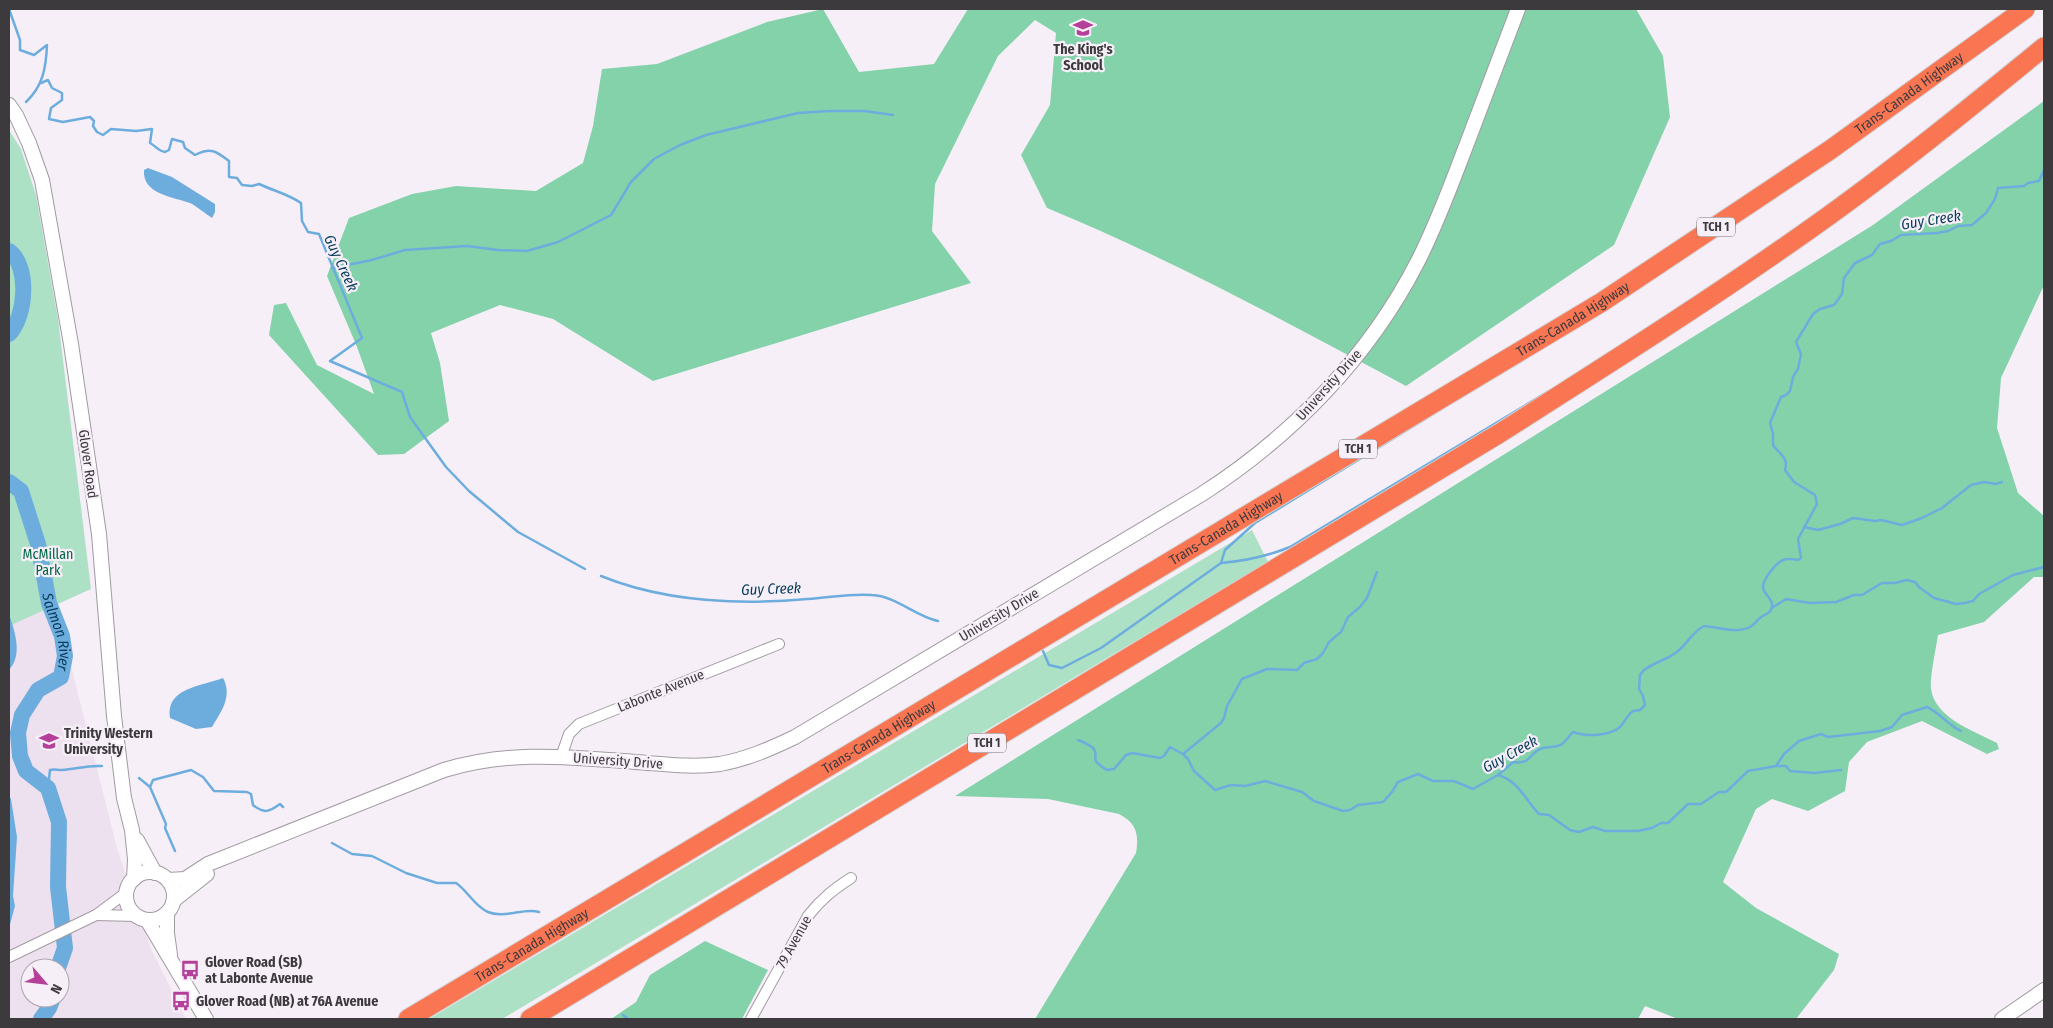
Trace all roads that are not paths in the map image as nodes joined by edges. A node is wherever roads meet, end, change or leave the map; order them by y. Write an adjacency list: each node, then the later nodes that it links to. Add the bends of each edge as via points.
1 (1518, 9): 10 (street, University Drive, via 1442,210 1403,288 1366,343 1337,378 1254,458 1202,494 774,747 736,760 702,766)
2 (2003, 9): 6 (highway)
3 (2025, 9): 6 (highway, Trans-Canada Highway / TCH 1)
4 (2044, 47): 7 (highway, TCH 1)
5 (2044, 61): 7 (highway, via 2008,88)
6 (1933, 77): 25 (highway, Trans-Canada Highway / TCH 1, via 1830,150 1594,307)
7 (1979, 101): 26 (highway, TCH 1, via 1826,218 1636,347 1484,443)
8 (9, 105): 11 (street, Glover Road, via 29,143 42,180 71,344 98,534 124,798)
9 (779, 644): 10 (street, Labonte Avenue, via 579,724 568,734)
10 (561, 757): 12 (street, University Drive, via 481,760 444,770)
11 (132, 830): 13 (street, Glover Road); 15 (street, Glover Road)
12 (227, 858): 16 (street, University Drive, via 208,864 185,879); 18 (street, University Drive)
13 (155, 873): 15 (street); 16 (street)
14 (851, 878): 27 (street, 79 Avenue, via 818,902 808,916)
15 (134, 879): 17 (street)
16 (168, 880): 18 (street, via 174,893)
17 (127, 892): 19 (street); 20 (street, via 129,906)
18 (170, 907): 20 (street, via 154,920); 22 (street, via 167,933)
19 (94, 916): 20 (street); 21 (street)
20 (142, 918): 22 (street)
21 (9, 957)
22 (171, 958): 24 (street)
23 (2044, 990): 28 (street)
24 (206, 1019)
25 (408, 1019)
26 (530, 1019)
27 (751, 1019)
28 (2002, 1019)

